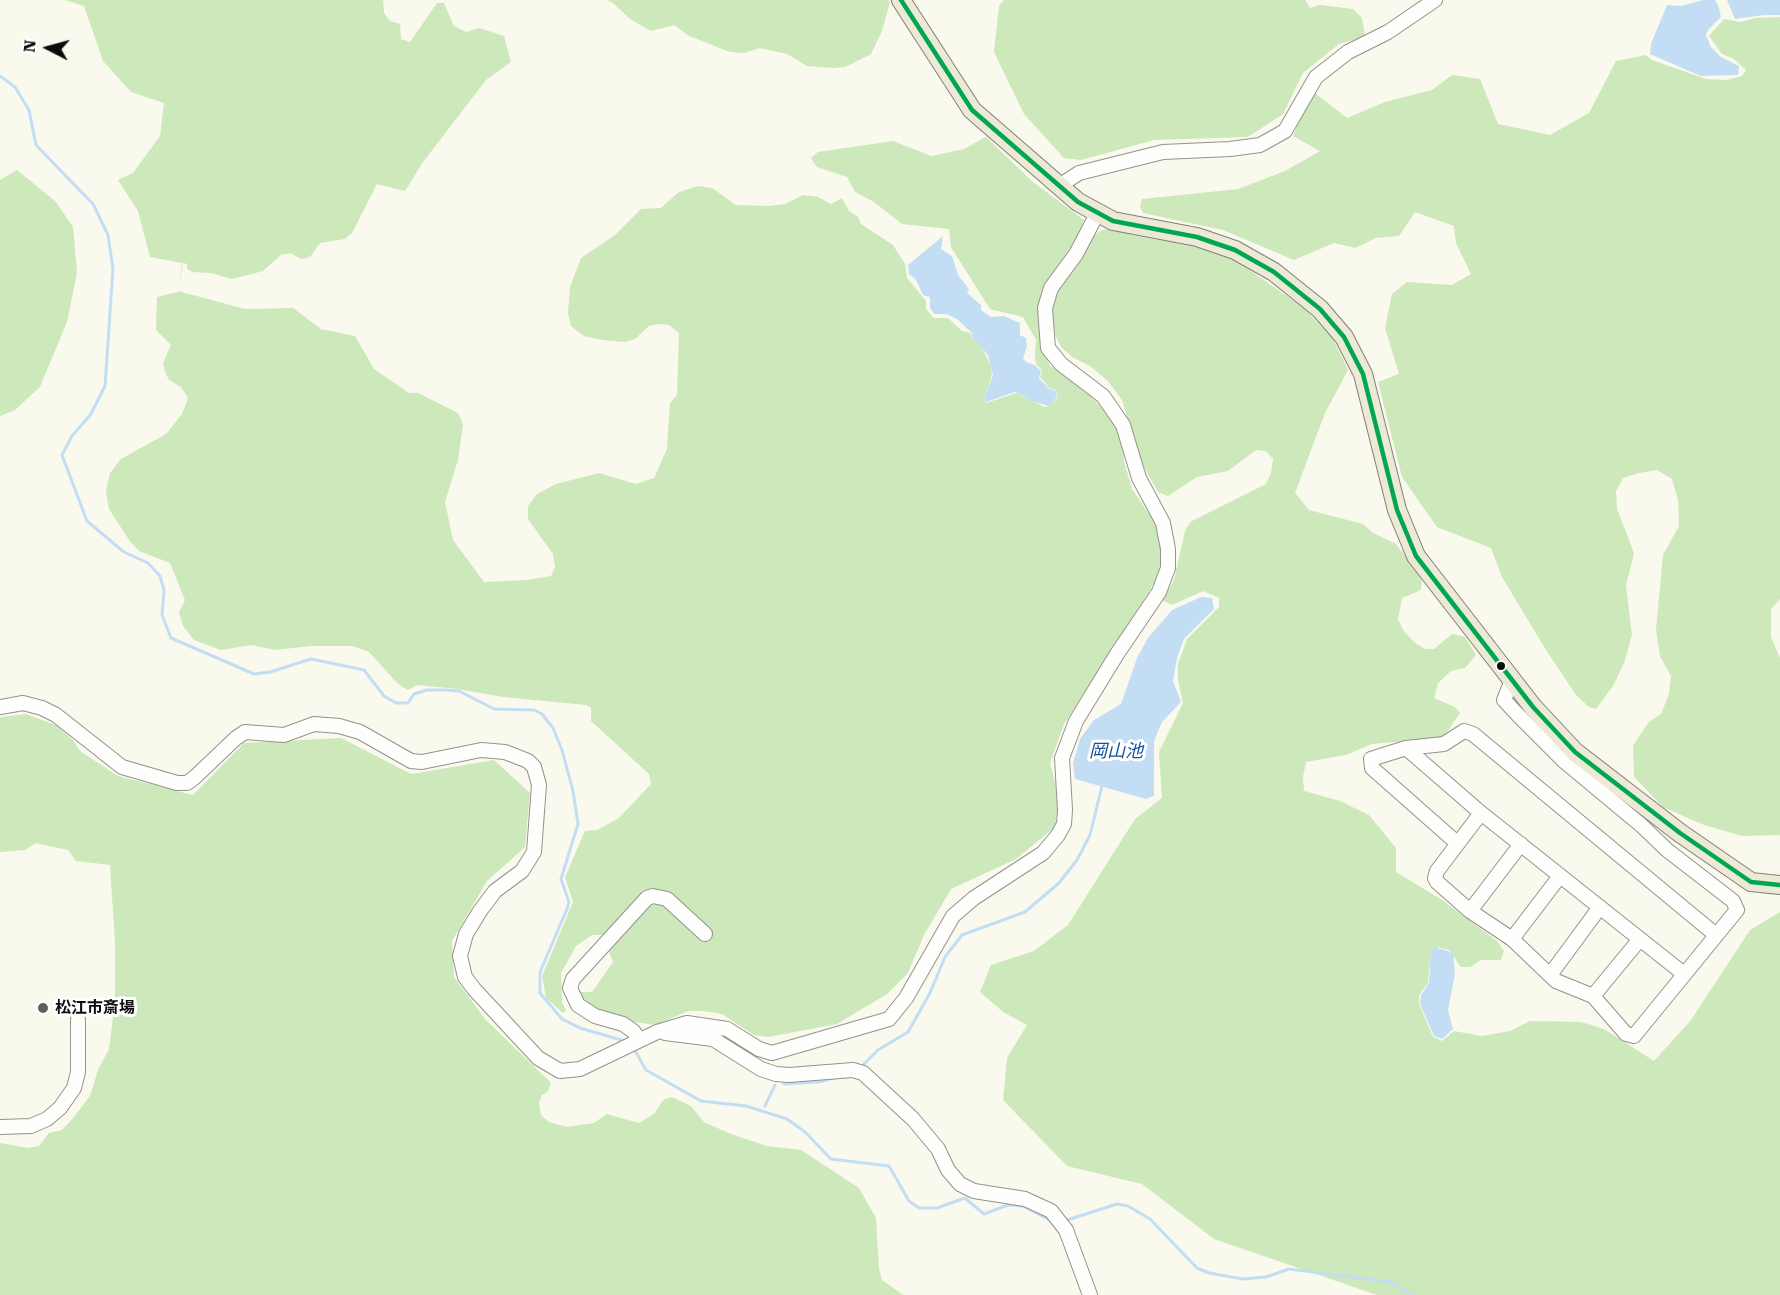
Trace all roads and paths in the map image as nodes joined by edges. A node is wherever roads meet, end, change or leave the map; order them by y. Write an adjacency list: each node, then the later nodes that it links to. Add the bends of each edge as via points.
1 (901, 0): 3 (main road, via 972,110)
2 (1435, 0): 3 (street, via 1388,32 1348,52 1316,77 1286,131 1260,145 1163,152 1079,173)
3 (1059, 186): 4 (main road)
4 (1097, 214): 5 (main road, via 1235,250 1274,272 1333,322 1363,374 1408,540 1429,574); 23 (street, via 1076,254 1051,288 1045,308 1048,348 1061,364 1103,396 1123,425 1139,478 1163,523 1169,560 1159,592 1076,721 1062,758 1064,824 1042,853 953,916 906,998 889,1019 771,1053 714,1025 687,1023)
5 (1512, 680): 12 (main road, via 1575,752 1651,812 1751,882); 16 (street, via 1504,700 1564,761 1666,850 1738,905)
6 (0, 707): 24 (street, via 23,703 56,714 122,767 177,783 194,778 245,732 285,735 314,724 360,732 411,761 481,750 521,757 534,767 539,785 534,852 522,871 495,891 480,911 462,945 461,968 474,989 538,1059 560,1071 580,1069)
7 (1406, 748): 8 (street); 9 (street, via 1373,756 1372,768); 16 (street, via 1444,744 1464,731 1473,734)
8 (1481, 813): 9 (street); 10 (street)
9 (1457, 843): 14 (street, via 1435,878)
10 (1521, 844): 11 (street); 14 (street)
11 (1560, 876): 13 (street); 17 (street)
12 (1780, 885)
13 (1600, 907): 18 (street); 20 (street)
14 (1470, 911): 17 (street)
15 (705, 934): 24 (street, via 667,899 647,898 573,979 570,988 578,1005 633,1030)
16 (1716, 935): 19 (street)
17 (1512, 939): 20 (street)
18 (1640, 939): 19 (street); 21 (street)
19 (1684, 974): 21 (street, via 1634,1036 1626,1034)
20 (1550, 975): 21 (street)
21 (1593, 996)
22 (78, 1019): 25 (street, via 78,1072 67,1098 47,1119 31,1126)
23 (657, 1032): 24 (street); 26 (street, via 713,1039 776,1074 843,1070 862,1073 913,1119 960,1184 974,1191 1025,1200 1051,1211 1061,1222)
24 (634, 1043)
25 (0, 1128)
26 (1090, 1295)

